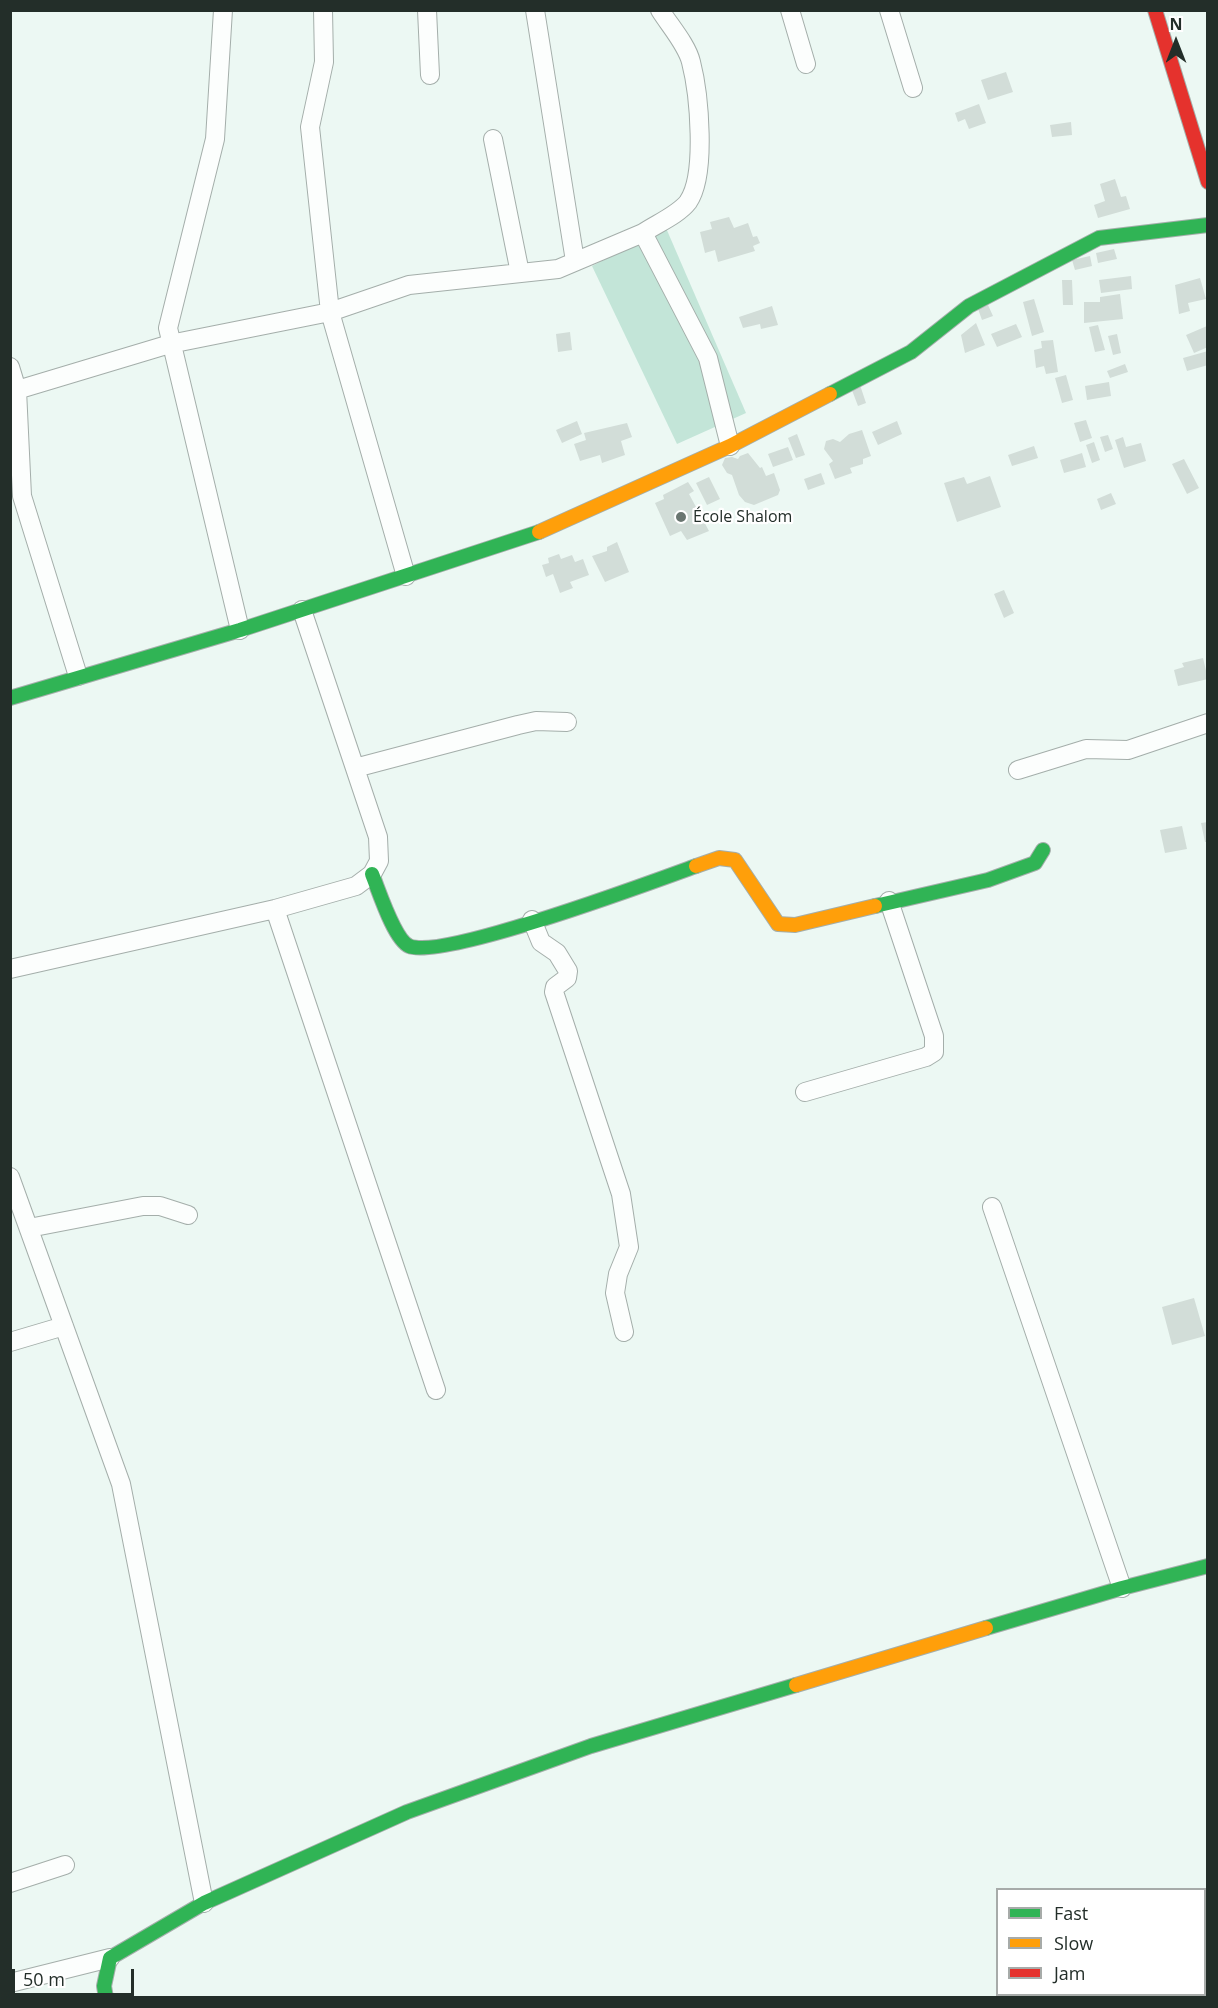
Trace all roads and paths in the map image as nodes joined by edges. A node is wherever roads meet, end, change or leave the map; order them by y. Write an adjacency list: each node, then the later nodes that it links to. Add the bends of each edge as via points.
1 (223, 10): 19 (street, via 215,138 168,328)
2 (323, 10): 18 (street, via 324,62 310,127)
3 (428, 10): 10 (street)
4 (535, 10): 16 (street)
5 (660, 10): 15 (street, via 691,60 700,129 699,176 686,205)
6 (790, 10): 9 (street)
7 (889, 10): 11 (street)
8 (1155, 10): 13 (street)
9 (806, 64)
10 (430, 75)
11 (914, 88)
12 (493, 139): 17 (street)
13 (1207, 177)
14 (1208, 225): 22 (street, via 1099,238 969,306 911,352)
15 (643, 233): 16 (street); 22 (street, via 708,358)
16 (575, 261): 17 (street, via 558,270)
17 (520, 273): 18 (street, via 410,285)
18 (330, 312): 19 (street); 23 (street)
19 (170, 344): 21 (street); 25 (street)
20 (10, 367): 21 (street)
21 (17, 390): 26 (street, via 22,496)
22 (730, 446): 23 (street, via 528,537)
23 (406, 576): 24 (street)
24 (302, 610): 25 (street); 30 (street)
25 (240, 630): 26 (street)
26 (78, 676): 27 (street)
27 (10, 698)
28 (567, 722): 30 (street, via 518,724)
29 (1208, 723): 31 (street, via 1128,750 1086,749)
30 (355, 768): 33 (street, via 378,837 379,861)
31 (1018, 770)
32 (1043, 850): 34 (street, via 1035,863 988,880)
33 (372, 874): 35 (street, via 356,886); 36 (street, via 399,940 411,946 442,947)
34 (889, 901): 36 (street, via 795,925 778,924 735,860 718,858 596,903); 38 (street, via 934,1036 934,1052)
35 (275, 909): 37 (street); 46 (street)
36 (532, 920): 44 (street, via 540,942 557,953 568,971 567,978 554,992 621,1194 629,1246 615,1293)
37 (10, 969)
38 (805, 1092)
39 (10, 1177): 42 (street)
40 (992, 1207): 48 (street)
41 (188, 1215): 42 (street, via 160,1206 142,1206)
42 (21, 1220): 43 (street)
43 (64, 1326): 45 (street); 51 (street, via 121,1484)
44 (624, 1332)
45 (10, 1342)
46 (436, 1390)
47 (1208, 1566): 48 (street)
48 (1122, 1588): 51 (street, via 591,1746 407,1812)
49 (65, 1865): 50 (street)
50 (10, 1883)
51 (204, 1903): 52 (street)
52 (110, 1958): 53 (street); 54 (street, via 104,1986)
53 (10, 1983)
54 (106, 1998)

